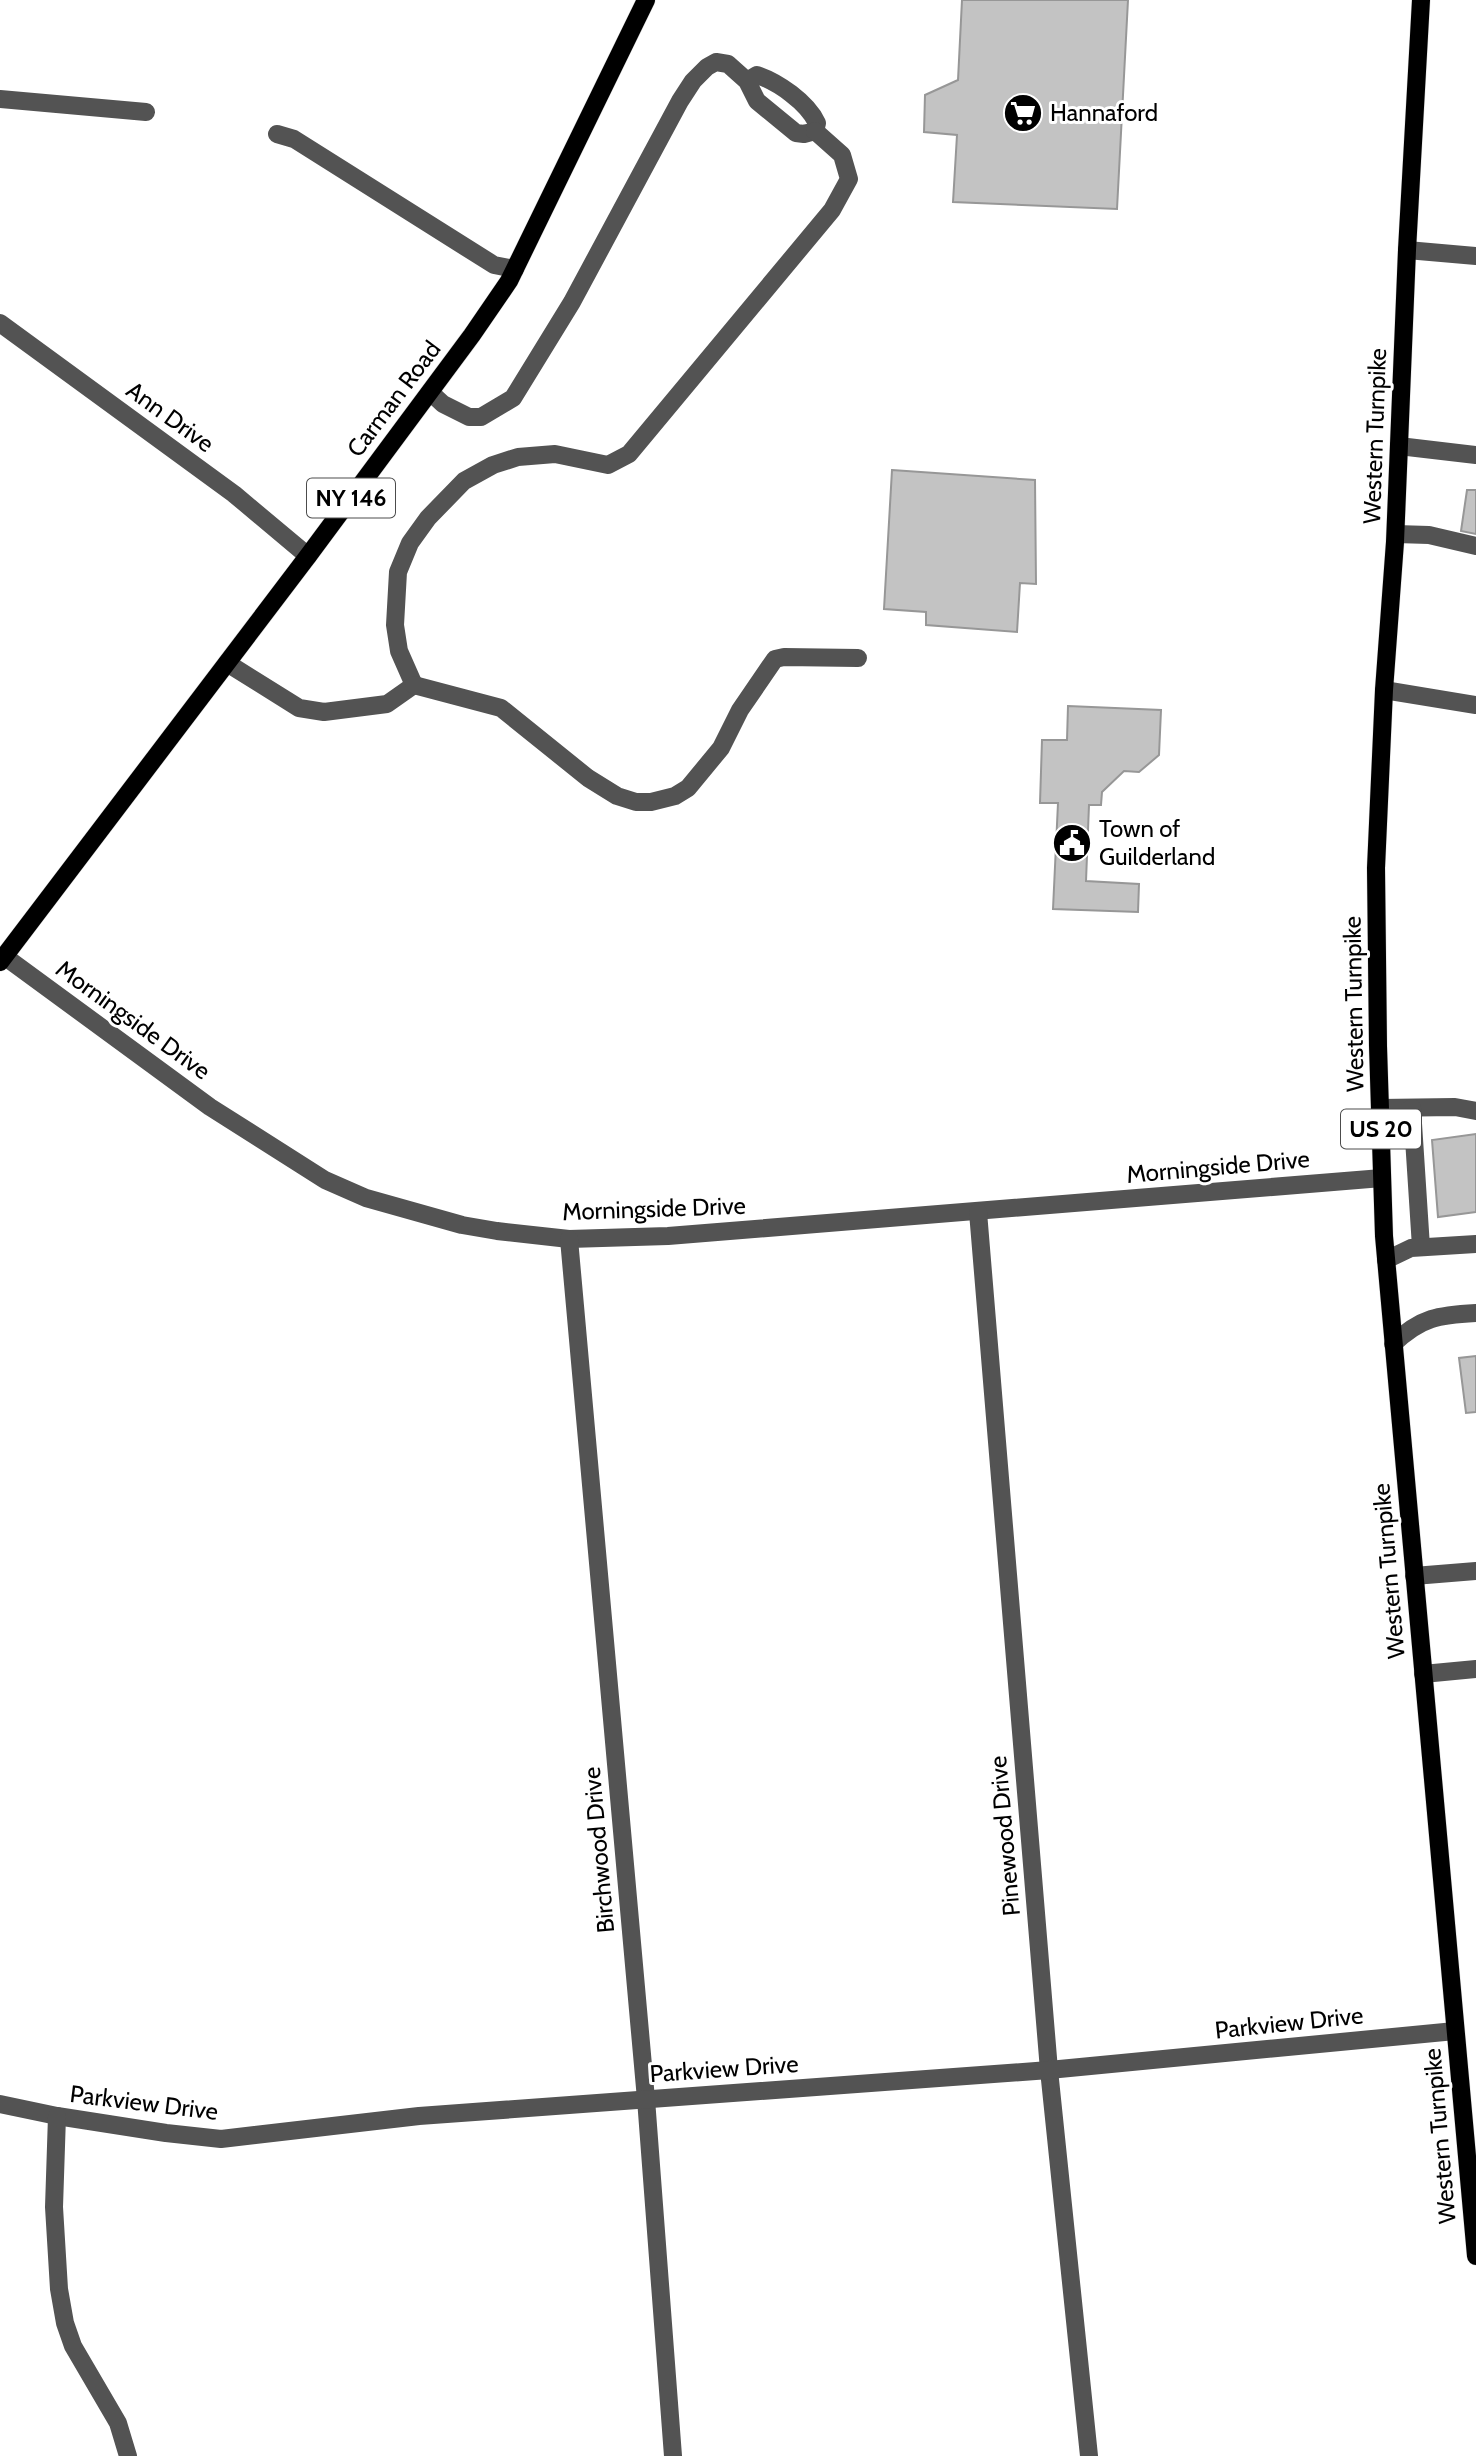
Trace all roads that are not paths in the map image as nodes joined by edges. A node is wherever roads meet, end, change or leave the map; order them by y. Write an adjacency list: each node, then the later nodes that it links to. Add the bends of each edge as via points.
1 (646, 0): 10 (main road, Carman Road / NY 146)
2 (1421, 0): 8 (main road, Western Turnpike / US 20)
3 (747, 81): 6 (street, via 757,101 796,133); 6 (street, via 757,75 770,79 812,112); 12 (street, via 716,62 693,81 572,302 513,398 481,417 469,417)
4 (0, 99): 5 (street)
5 (146, 112)
6 (815, 131): 20 (street, via 842,155 849,179 832,210 629,454 608,465 555,454 518,457 464,481 428,518 410,543 398,572 395,625 399,651)
7 (277, 134): 10 (street, via 294,139 494,265)
8 (1407, 250): 9 (street); 13 (main road, Western Turnpike / US 20)
9 (1476, 256)
10 (515, 268): 12 (main road, Carman Road / NY 146)
11 (0, 323): 17 (street, Ann Drive, via 234,494)
12 (430, 392): 17 (main road, Carman Road / NY 146)
13 (1399, 446): 14 (street); 15 (main road, Western Turnpike / US 20)
14 (1476, 455)
15 (1396, 534): 16 (street, via 1429,535); 21 (main road, Western Turnpike / US 20)
16 (1476, 546)
17 (308, 556): 19 (main road, Carman Road / NY 146)
18 (858, 659): 20 (street, via 775,659 721,748 688,788 651,802 617,796 588,778 501,708)
19 (227, 663): 20 (street, via 299,708 324,712 387,704); 23 (main road, Carman Road / NY 146)
20 (414, 685)
21 (1384, 690): 22 (street); 24 (main road, Western Turnpike / US 20, via 1376,868)
22 (1476, 705)
23 (2, 959): 29 (street, Morningside Drive, via 210,1107 325,1180 393,1207 462,1225)
24 (1380, 1108): 25 (street); 27 (main road, Western Turnpike / US 20)
25 (1408, 1111): 26 (street, via 1455,1107); 31 (street)
26 (1476, 1111)
27 (1382, 1178): 28 (street, Morningside Drive); 32 (main road, Western Turnpike / US 20)
28 (978, 1212): 29 (street, Morningside Drive, via 668,1236); 40 (street, Pinewood Drive)
29 (569, 1239): 41 (street, Birchwood Drive)
30 (1476, 1244): 31 (street)
31 (1421, 1247): 32 (street)
32 (1386, 1260): 34 (main road, Western Turnpike / US 20)
33 (1476, 1312): 34 (street, via 1440,1315 1406,1331)
34 (1393, 1344): 36 (main road, Western Turnpike / US 20)
35 (1476, 1571): 36 (street)
36 (1414, 1576): 38 (main road, Western Turnpike / US 20)
37 (1476, 1670): 38 (street)
38 (1423, 1674): 39 (main road, Western Turnpike / US 20)
39 (1455, 2031): 40 (street, Parkview Drive); 44 (main road, Western Turnpike / US 20)
40 (1049, 2070): 41 (street, Parkview Drive); 47 (street, Pinewood Drive)
41 (646, 2099): 43 (street, Parkview Drive, via 419,2116 221,2139); 46 (street, Birchwood Drive)
42 (0, 2104): 43 (street, Parkview Drive)
43 (57, 2116): 45 (street, via 54,2207 65,2323 73,2346 118,2423)
44 (1476, 2256)
45 (128, 2456)
46 (673, 2456)
47 (1089, 2456)

